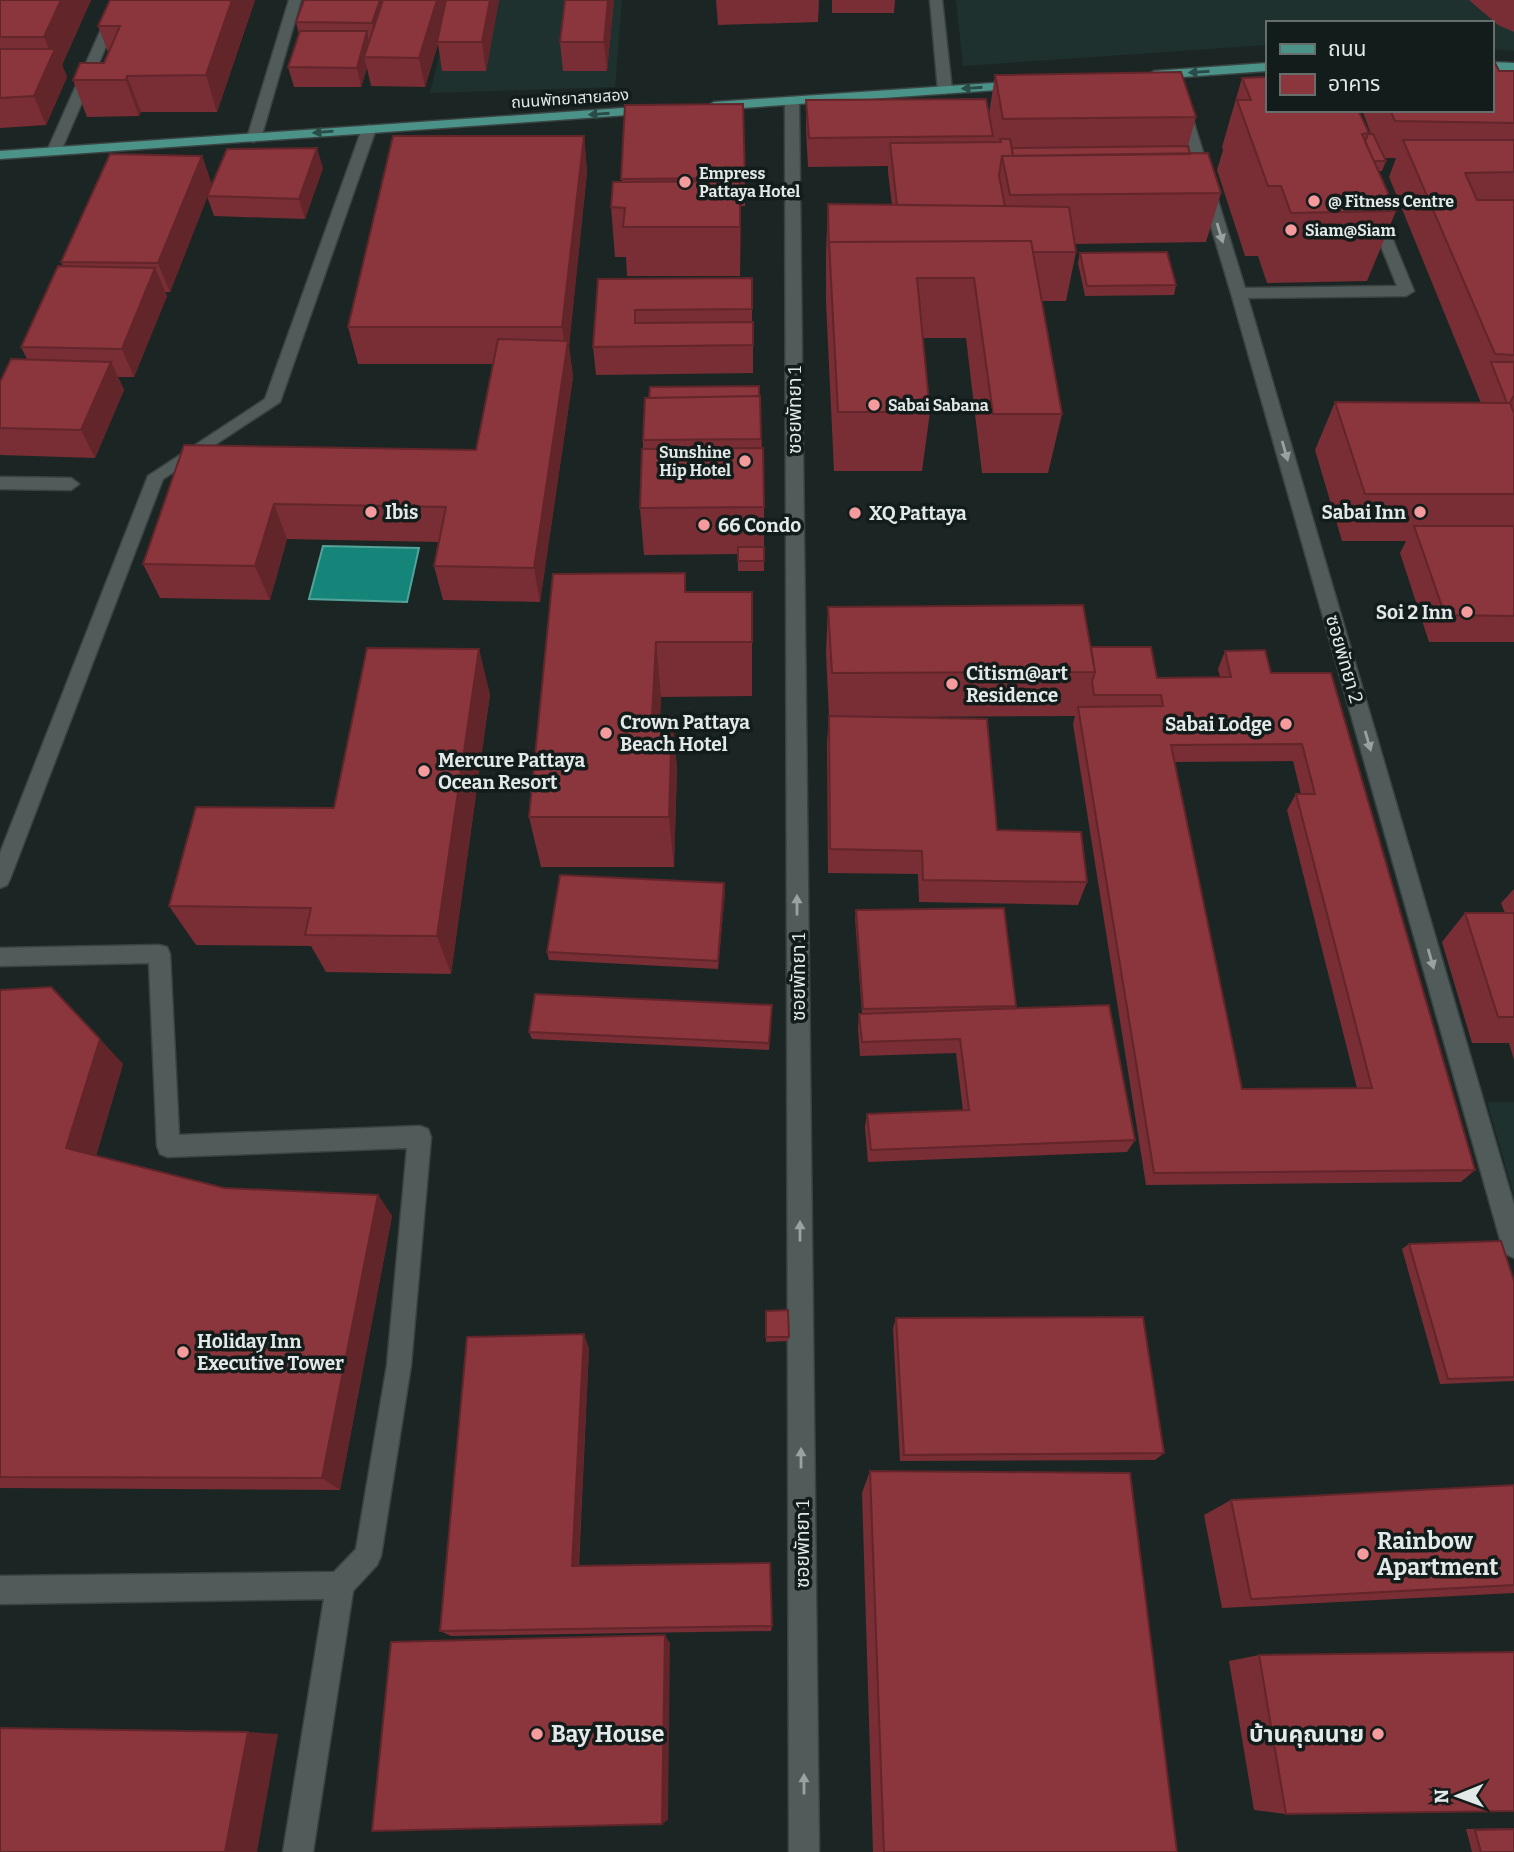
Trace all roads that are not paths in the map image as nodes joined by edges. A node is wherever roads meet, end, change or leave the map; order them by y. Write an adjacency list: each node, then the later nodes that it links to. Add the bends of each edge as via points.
1 (120, 0): 16 (street)
2 (295, 0): 15 (street)
3 (936, 0): 10 (street)
4 (1493, 66): 6 (main road)
5 (1266, 67): 7 (main road, one-way to 7)
6 (1512, 71)
7 (1172, 74): 8 (main road); 19 (street, ซอยพัทยา 2, one-way to 19)
8 (1145, 76)
9 (1032, 84): 10 (main road, one-way to 10)
10 (945, 90): 11 (main road)
11 (792, 101): 12 (main road); 28 (street, ซอยพัทยา 1, one-way to 11)
12 (696, 107)
13 (669, 109): 14 (main road, ถนนพัทยาสายสอง, one-way to 14)
14 (369, 128): 15 (main road, ถนนพัทยาสายสอง, one-way to 15); 22 (street, via 272,402 156,476)
15 (254, 138): 16 (main road, ถนนพัทยาสายสอง)
16 (54, 151): 17 (main road, ถนนพัทยาสายสอง)
17 (0, 155)
18 (1370, 201): 19 (street, via 1406,291)
19 (1239, 293): 24 (street, ซอยพัทยา 2, one-way to 24)
20 (0, 483): 21 (street)
21 (71, 484)
22 (0, 879)
23 (0, 957): 25 (street, via 159,954 168,1146 420,1137 399,1365 368,1556)
24 (1514, 1246)
25 (340, 1585): 26 (street); 27 (street)
26 (0, 1590)
27 (298, 1852)
28 (804, 1852)

